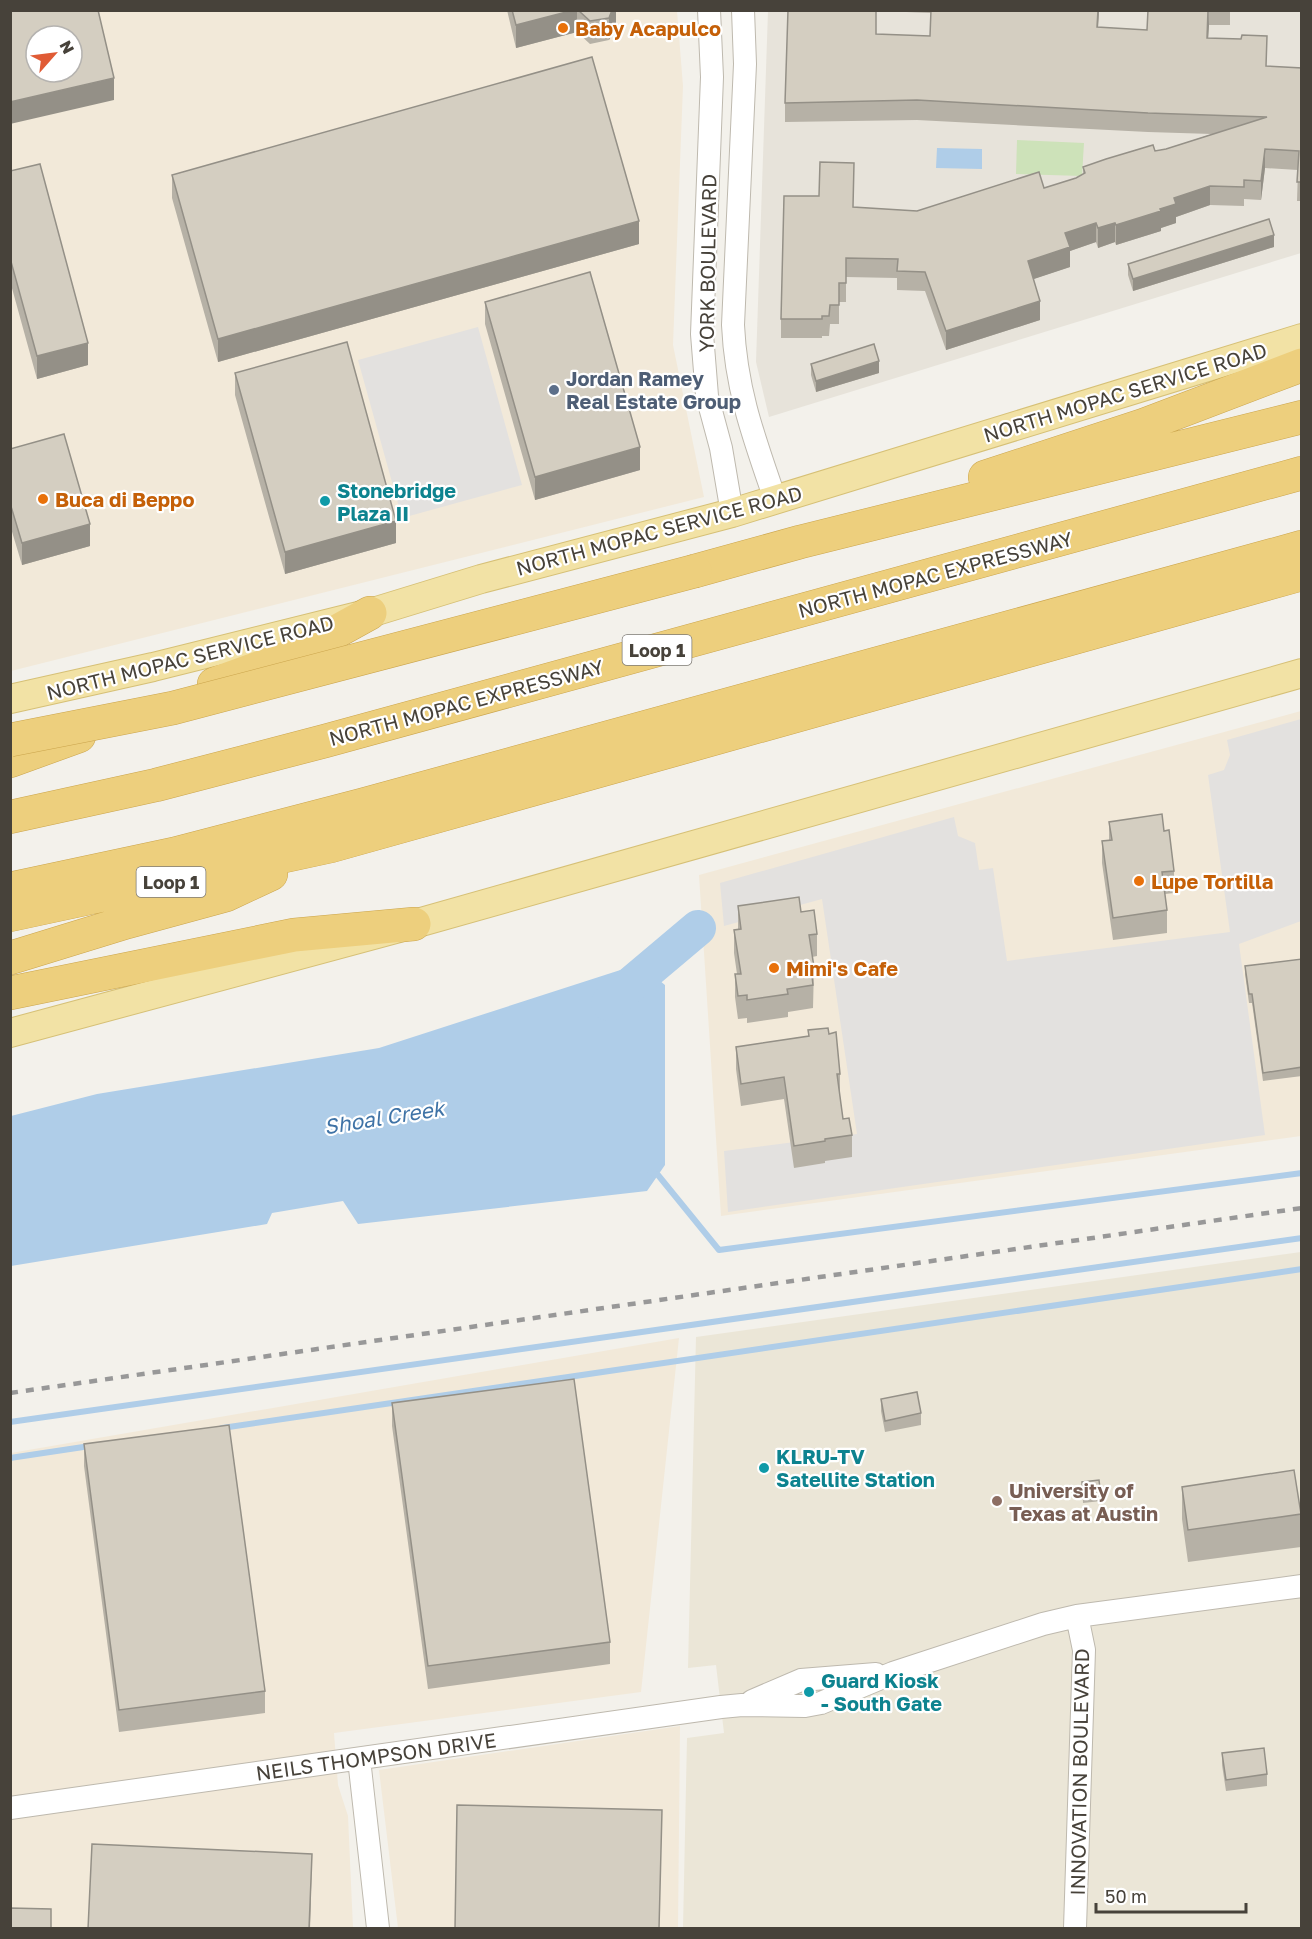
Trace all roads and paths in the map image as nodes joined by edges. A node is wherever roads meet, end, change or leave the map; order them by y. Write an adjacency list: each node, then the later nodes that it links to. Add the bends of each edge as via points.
1 (709, 10): 3 (street, YORK BOULEVARD)
2 (743, 10): 4 (street, YORK BOULEVARD)
3 (709, 163): 4 (street); 11 (street, YORK BOULEVARD, via 702,334 707,396)
4 (741, 165): 10 (street, YORK BOULEVARD, via 735,357 744,408)
5 (1302, 338): 10 (main road, NORTH MOPAC SERVICE ROAD)
6 (1302, 365): 12 (highway, via 1144,425)
7 (1302, 417): 12 (highway)
8 (1302, 473): 20 (highway, NORTH MOPAC EXPRESSWAY / Loop 1, via 325,741 156,785)
9 (1302, 494): 21 (highway, via 347,757 171,802)
10 (775, 499): 11 (main road, NORTH MOPAC SERVICE ROAD)
11 (732, 513): 15 (main road, NORTH MOPAC SERVICE ROAD, via 481,579)
12 (800, 542): 18 (highway, bridge, via 174,708)
13 (1302, 547): 23 (highway, via 362,805 174,854)
14 (1302, 574): 22 (highway, Loop 1)
15 (370, 613): 17 (main road, NORTH MOPAC SERVICE ROAD); 19 (highway, via 294,656)
16 (1302, 673): 25 (main road)
17 (10, 699)
18 (10, 740)
19 (10, 761)
20 (10, 817)
21 (10, 837)
22 (331, 846): 24 (highway, Loop 1); 26 (highway, via 226,895)
23 (10, 889)
24 (10, 915)
25 (414, 924): 27 (highway, via 294,934); 28 (main road)
26 (10, 958)
27 (10, 993)
28 (10, 1033)
29 (1302, 1586): 30 (street, NEILS THOMPSON DRIVE)
30 (1077, 1616): 31 (street, NEILS THOMPSON DRIVE, via 893,1673 808,1679 742,1705); 34 (street, INNOVATION BOULEVARD, via 1084,1650)
31 (359, 1759): 32 (street, NEILS THOMPSON DRIVE); 33 (street)
32 (10, 1808)
33 (378, 1929)
34 (1075, 1929)

